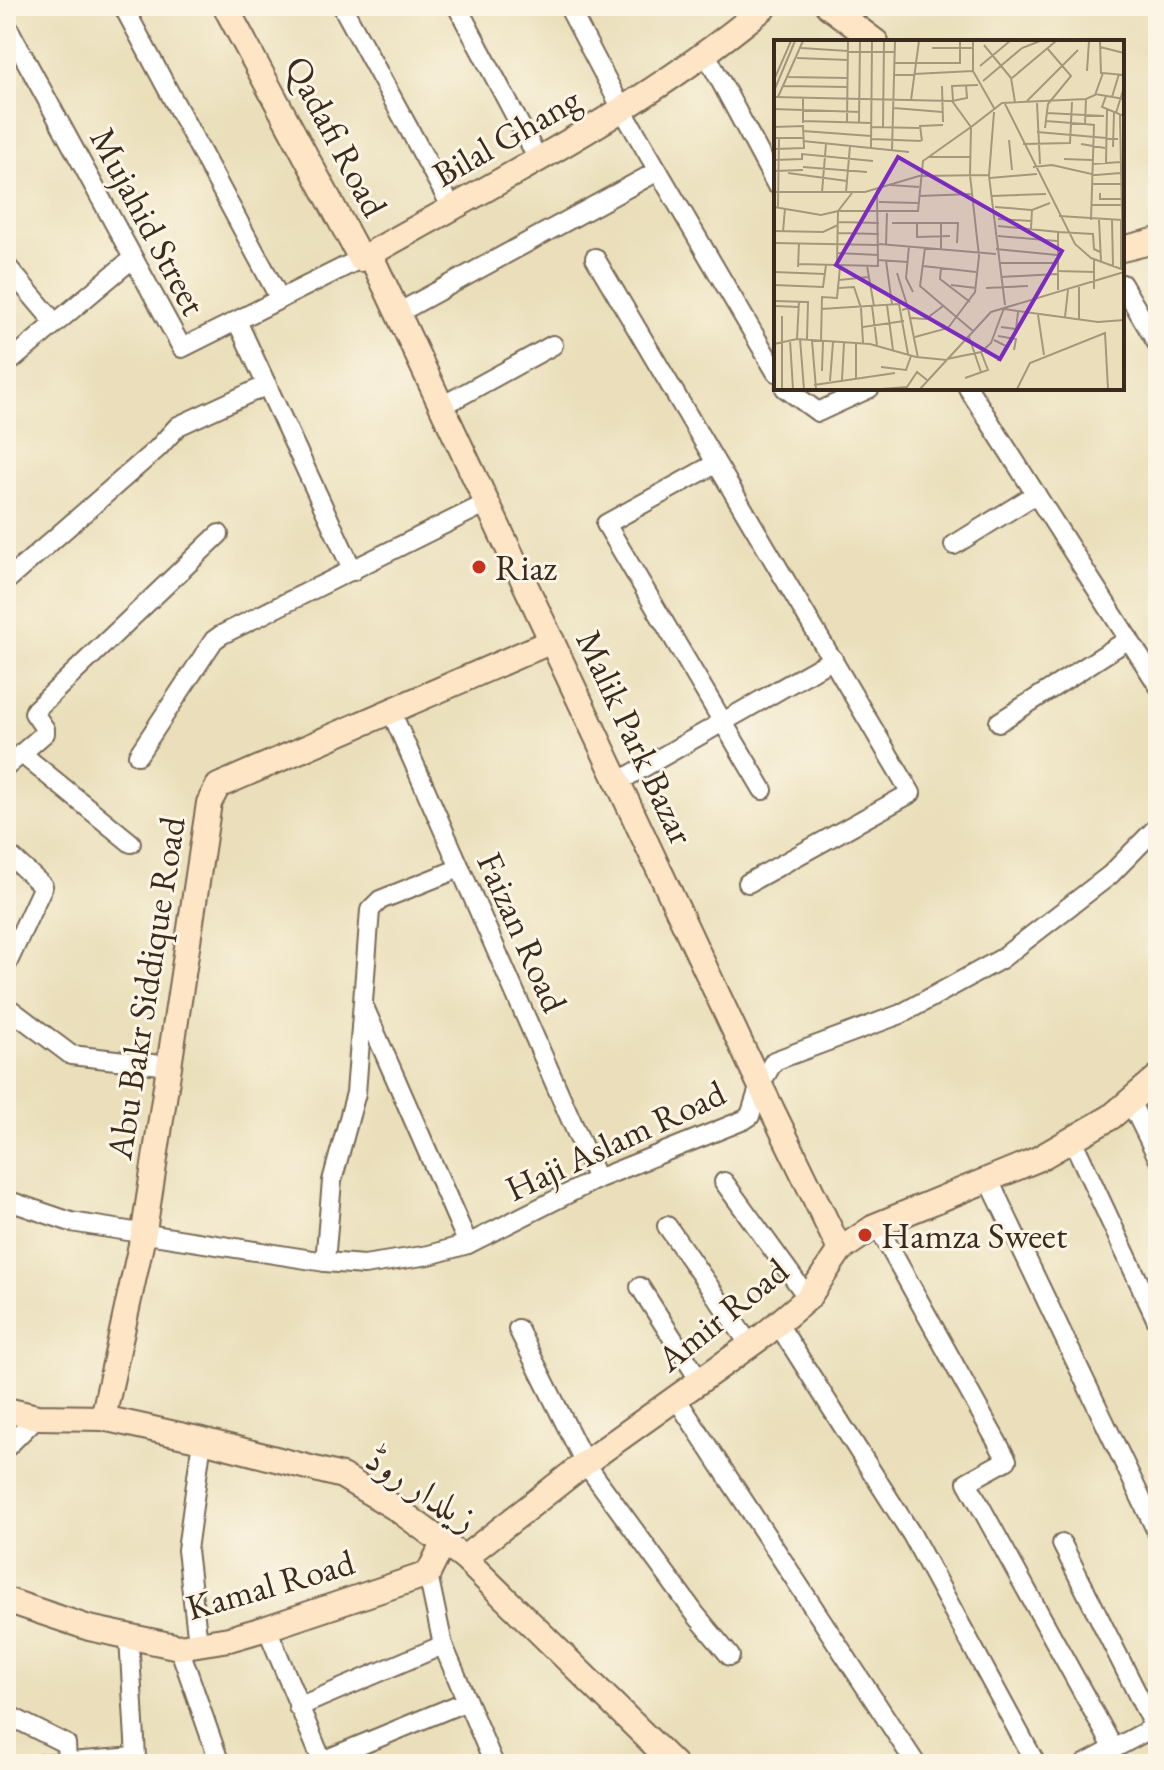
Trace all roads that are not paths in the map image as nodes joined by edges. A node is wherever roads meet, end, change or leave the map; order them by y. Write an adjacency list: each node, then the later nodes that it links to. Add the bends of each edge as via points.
1 (123, 6): 23 (street)
2 (225, 6): 18 (street, Qadafi Road)
3 (342, 6): 15 (street)
4 (457, 6): 12 (street)
5 (568, 6): 11 (street)
6 (766, 6): 10 (street)
7 (828, 6): 9 (street)
8 (9, 35): 19 (street, Mujahid Street)
9 (873, 40)
10 (706, 54): 11 (street); 14 (street)
11 (623, 111): 12 (street, Bilal Ghang); 13 (street, Bilal Ghang)
12 (538, 159): 15 (street, Bilal Ghang)
13 (658, 171): 24 (street); 30 (street, Bilal Ghang)
14 (774, 180)
15 (452, 208): 18 (street, Bilal Ghang)
16 (1158, 240): 17 (street)
17 (1124, 248)
18 (366, 256): 23 (street, Mujahid Street); 24 (street, Malik Park Bazar)
19 (133, 258): 25 (street, Mujahid Street, via 182,348); 26 (street)
20 (595, 258): 36 (street)
21 (6, 265): 26 (street)
22 (1124, 287): 28 (street)
23 (280, 299): 25 (street, Mujahid Street)
24 (398, 313): 35 (street, Malik Park Bazar)
25 (237, 321): 31 (street)
26 (55, 323): 29 (street)
27 (553, 345): 35 (street)
28 (1158, 345)
29 (6, 365)
30 (774, 369)
31 (267, 385): 41 (street); 42 (street, via 178,426)
32 (788, 390): 33 (street, via 818,412)
33 (866, 390)
34 (969, 390): 37 (street)
35 (442, 406): 38 (street, Malik Park Bazar)
36 (715, 464): 45 (street); 49 (street, via 606,524)
37 (1036, 494): 40 (street); 43 (street)
38 (487, 503): 41 (street); 44 (street, Malik Park Bazar)
39 (219, 534): 50 (street, via 35,710 45,733)
40 (954, 545)
41 (353, 571): 51 (street, via 214,640)
42 (6, 581)
43 (1129, 639): 46 (street); 48 (street)
44 (552, 641): 47 (street, Abu Bakr Siddique Road); 53 (street, Malik Park Bazar)
45 (833, 659): 49 (street); 59 (street, via 911,793)
46 (1158, 685)
47 (391, 711): 58 (street, Faizan Road); 63 (street, Abu Bakr Siddique Road, via 218,786 209,803)
48 (999, 722)
49 (722, 723): 53 (street); 54 (street)
50 (22, 754): 52 (street); 56 (street)
51 (138, 755)
52 (6, 767)
53 (618, 782): 65 (street, Malik Park Bazar)
54 (763, 790)
55 (1158, 826): 65 (street, Haji Aslam Road, via 1110,875 1001,959 901,1014 774,1061)
56 (131, 843)
57 (6, 852): 60 (street, via 43,886)
58 (460, 868): 62 (street, via 374,904); 70 (street, Faizan Road)
59 (748, 883)
60 (6, 966)
61 (6, 1006): 63 (street, via 71,1055)
62 (364, 1006): 76 (street); 78 (street, via 356,1093 332,1181)
63 (170, 1066): 75 (street, Abu Bakr Siddique Road)
64 (1158, 1077): 66 (street, Amir Road)
65 (760, 1085): 70 (street, Haji Aslam Road, via 754,1109 744,1120); 77 (street, Malik Park Bazar)
66 (1130, 1101): 67 (street, Amir Road); 68 (street)
67 (1072, 1139): 69 (street, Amir Road); 81 (street)
68 (1158, 1158)
69 (988, 1178): 73 (street, Amir Road); 93 (street)
70 (597, 1179): 76 (street, Haji Aslam Road)
71 (724, 1182): 80 (street)
72 (6, 1200): 75 (street, Haji Aslam Road, via 71,1222)
73 (877, 1225): 77 (street, Amir Road); 108 (street, via 1007,1460 967,1482)
74 (667, 1226): 84 (street)
75 (144, 1231): 78 (street, Haji Aslam Road); 89 (street, Abu Bakr Siddique Road)
76 (468, 1244): 78 (street, Haji Aslam Road, via 364,1265)
77 (840, 1250): 80 (street, Amir Road)
78 (325, 1262)
79 (640, 1287): 85 (street)
80 (808, 1298): 82 (street, Amir Road)
81 (1158, 1323)
82 (778, 1324): 84 (street, Amir Road); 115 (street, via 912,1535)
83 (518, 1329): 92 (street)
84 (750, 1345): 85 (street, Amir Road)
85 (700, 1381): 86 (street, Amir Road)
86 (676, 1398): 92 (street, Amir Road); 114 (street)
87 (6, 1410): 88 (street, زیلدار روڈ)
88 (37, 1417): 89 (street, زیلدار روڈ); 91 (street)
89 (103, 1418): 90 (street, زیلدار روڈ)
90 (202, 1440): 94 (street, زیلدار روڈ, via 342,1476); 101 (street, via 187,1550)
91 (6, 1448)
92 (585, 1463): 96 (street, Amir Road); 103 (street)
93 (1158, 1534)
94 (443, 1544): 96 (street, زیلدار روڈ); 97 (street)
95 (1062, 1544): 107 (street)
96 (464, 1558): 113 (street, زیلدار روڈ)
97 (428, 1574): 99 (street, Kamal Road); 102 (street)
98 (6, 1600): 100 (street, Kamal Road)
99 (267, 1628): 101 (street, Kamal Road); 105 (street)
100 (129, 1637): 101 (street, Kamal Road); 109 (street, via 136,1757)
101 (189, 1645): 111 (street)
102 (443, 1645): 104 (street); 105 (street)
103 (730, 1656)
104 (467, 1701): 105 (street, via 322,1761); 112 (street)
105 (298, 1707)
106 (6, 1714): 109 (street, via 66,1744)
107 (1156, 1726): 108 (street)
108 (1114, 1749): 116 (street)
109 (75, 1762): 110 (street)
110 (43, 1764)
111 (220, 1764)
112 (494, 1764)
113 (674, 1764)
114 (916, 1764)
115 (1036, 1764)
116 (1085, 1764)

